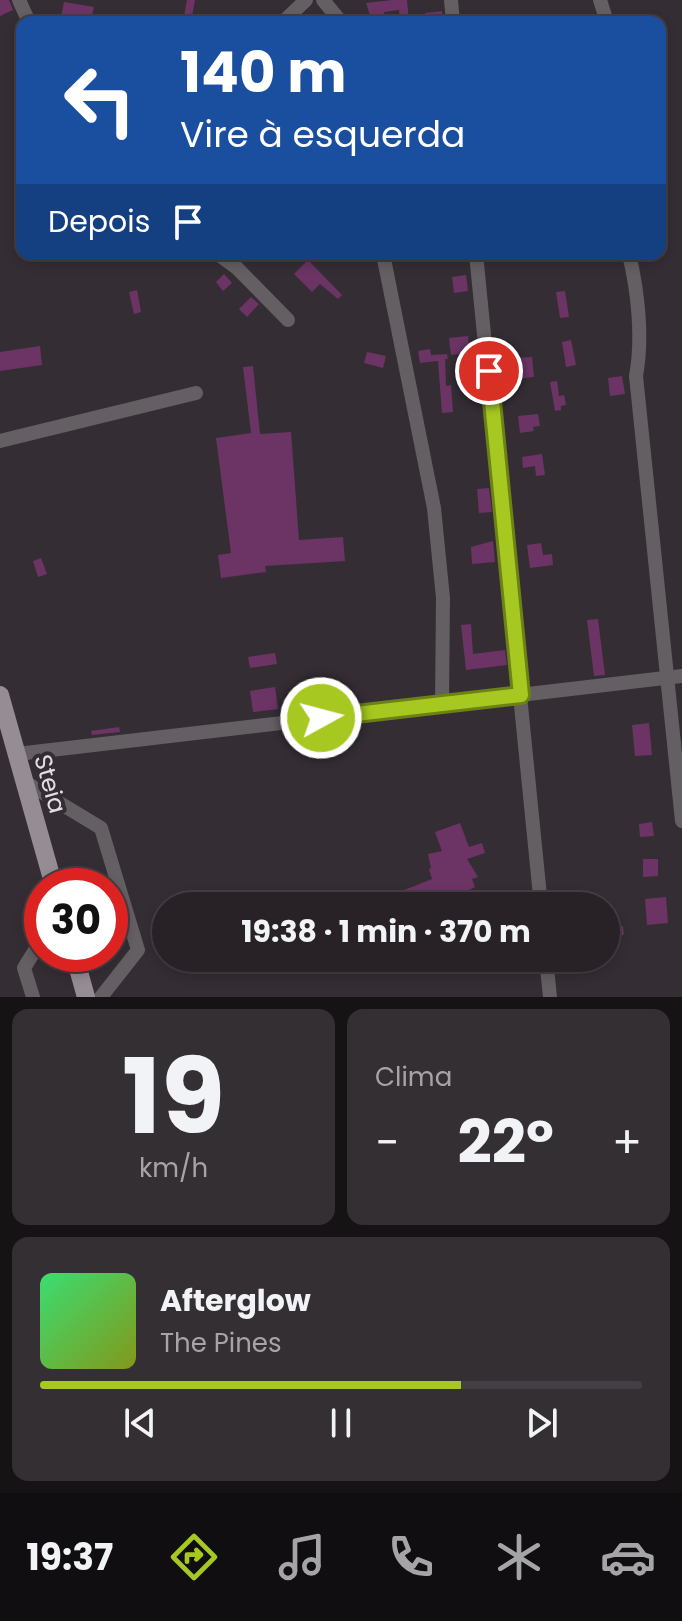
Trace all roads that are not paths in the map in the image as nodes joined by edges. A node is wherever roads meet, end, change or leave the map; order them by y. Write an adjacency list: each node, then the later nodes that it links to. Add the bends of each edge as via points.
1 (306, 0): 3 (street)
2 (323, 0): 4 (street)
3 (289, 16)
4 (336, 16)
5 (226, 260): 9 (street)
6 (384, 260): 16 (street, via 434,508 443,598)
7 (477, 260): 15 (street)
8 (630, 260): 13 (street)
9 (288, 320)
10 (196, 393): 11 (street)
11 (0, 441)
12 (682, 676): 13 (street)
13 (666, 677): 15 (street); 19 (street)
14 (0, 695): 17 (main road, Steia)
15 (521, 695): 16 (street); 21 (street)
16 (442, 703): 17 (street)
17 (17, 754): 18 (main road, Steia)
18 (25, 782): 20 (main road, Steia); 27 (street, via 101,828 138,950)
19 (682, 821)
20 (49, 868)
21 (540, 892)
22 (25, 972): 25 (street)
23 (79, 972): 26 (main road)
24 (547, 972): 28 (street)
25 (33, 997)
26 (86, 997)
27 (101, 997)
28 (550, 997)

